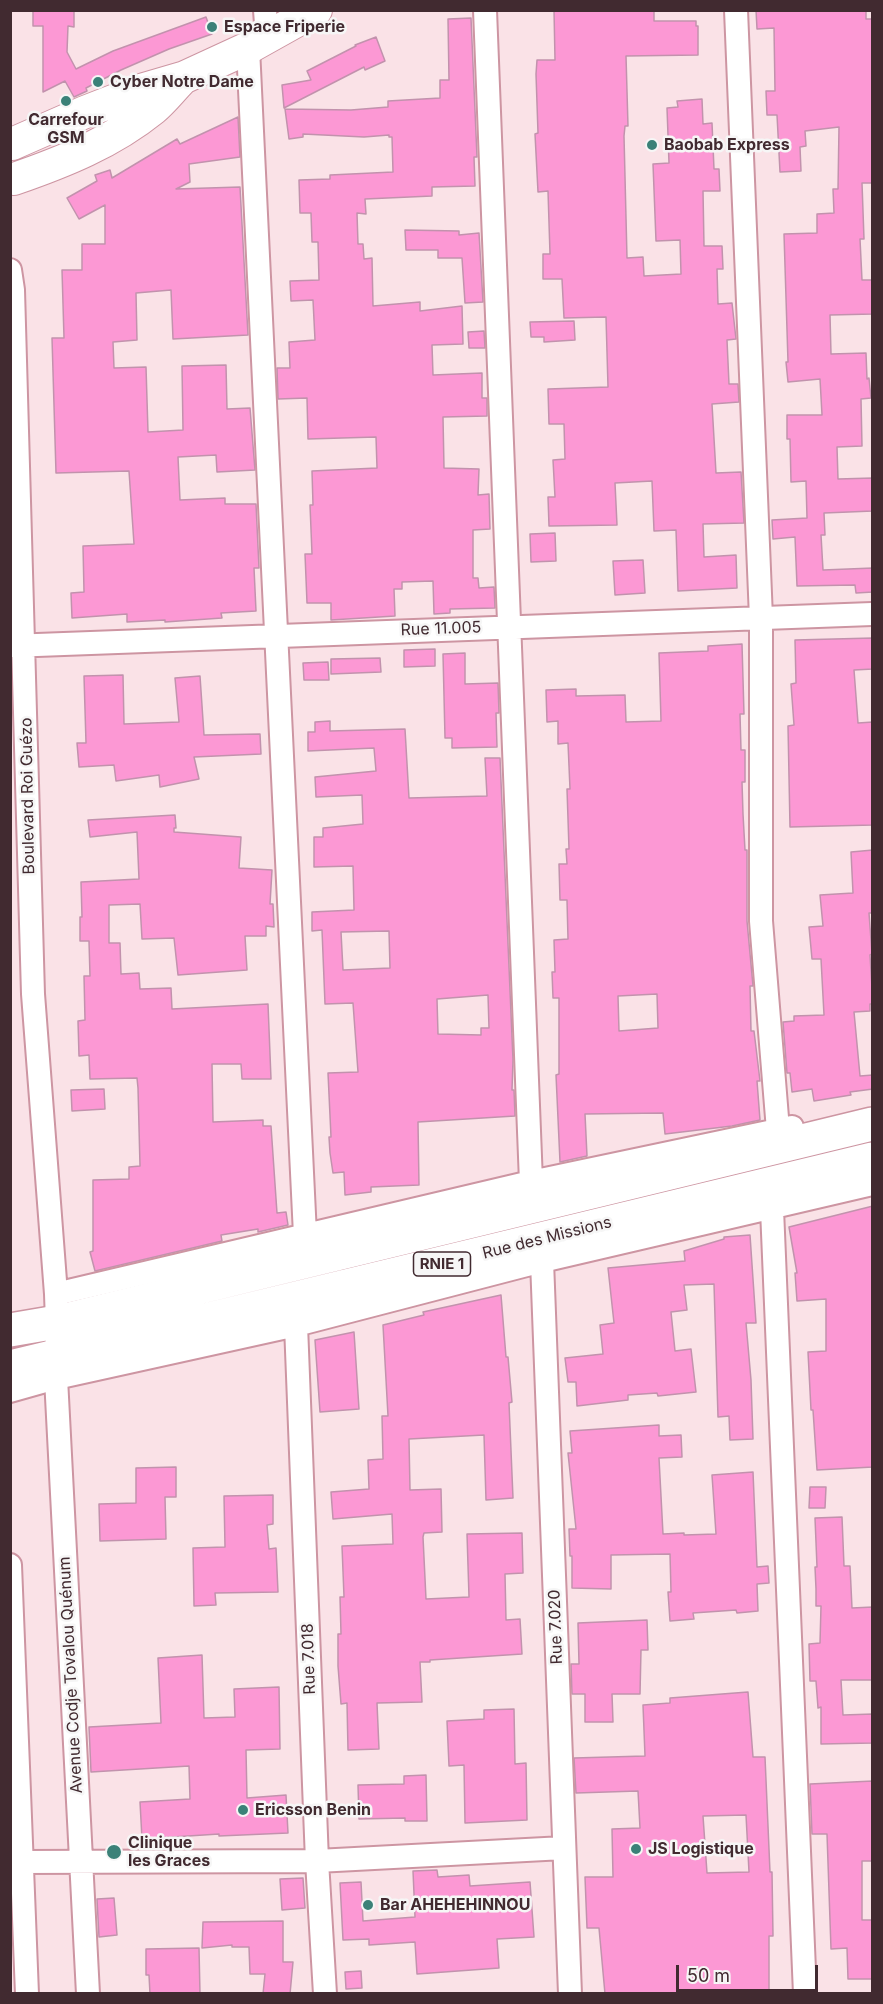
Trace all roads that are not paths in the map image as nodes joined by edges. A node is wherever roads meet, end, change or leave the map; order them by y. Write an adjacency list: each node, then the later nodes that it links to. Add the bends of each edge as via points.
1 (316, 10): 4 (main road)
2 (485, 10): 11 (street)
3 (736, 10): 10 (street)
4 (260, 32): 5 (main road); 12 (street)
5 (185, 77): 6 (main road, via 85,111); 7 (main road, via 154,108 113,137)
6 (11, 143): 7 (main road, via 19,161)
7 (12, 181)
8 (10, 270): 13 (street, Boulevard Roi Guézo)
9 (873, 614): 10 (street, Rue 11.005)
10 (761, 618): 11 (street, Rue 11.005); 16 (street, via 761,921)
11 (509, 627): 12 (street, Rue 11.005); 18 (street)
12 (277, 635): 13 (street, Rue 11.005); 21 (street)
13 (17, 645): 23 (street, Boulevard Roi Guézo, via 33,994)
14 (873, 1110): 16 (street)
15 (873, 1124): 23 (highway, Rue des Missions / RNIE 1)
16 (778, 1130): 18 (street)
17 (873, 1159): 27 (highway, Rue des Missions / RNIE 1)
18 (531, 1182): 21 (street)
19 (873, 1184): 20 (street)
20 (772, 1209): 22 (street); 38 (street)
21 (305, 1235): 23 (street)
22 (542, 1261): 24 (street); 30 (street, Rue 7.020)
23 (57, 1308): 25 (highway, Rue des Missions / RNIE 1); 27 (street, Boulevard Roi Guézo)
24 (296, 1325): 27 (street); 31 (street, Rue 7.018)
25 (10, 1330)
26 (10, 1367): 27 (highway, Rue des Missions / RNIE 1)
27 (56, 1368): 28 (street); 33 (street, Avenue Codje Tovalou Quénum)
28 (10, 1391)
29 (10, 1565): 32 (street)
30 (564, 1848): 31 (street); 37 (street, Rue 7.020)
31 (317, 1861): 33 (street); 36 (street, Rue 7.018)
32 (21, 1862): 33 (street); 34 (street)
33 (80, 1863): 35 (street, Avenue Codje Tovalou Quénum)
34 (27, 1994)
35 (88, 1994)
36 (325, 1994)
37 (570, 1994)
38 (805, 1994)

